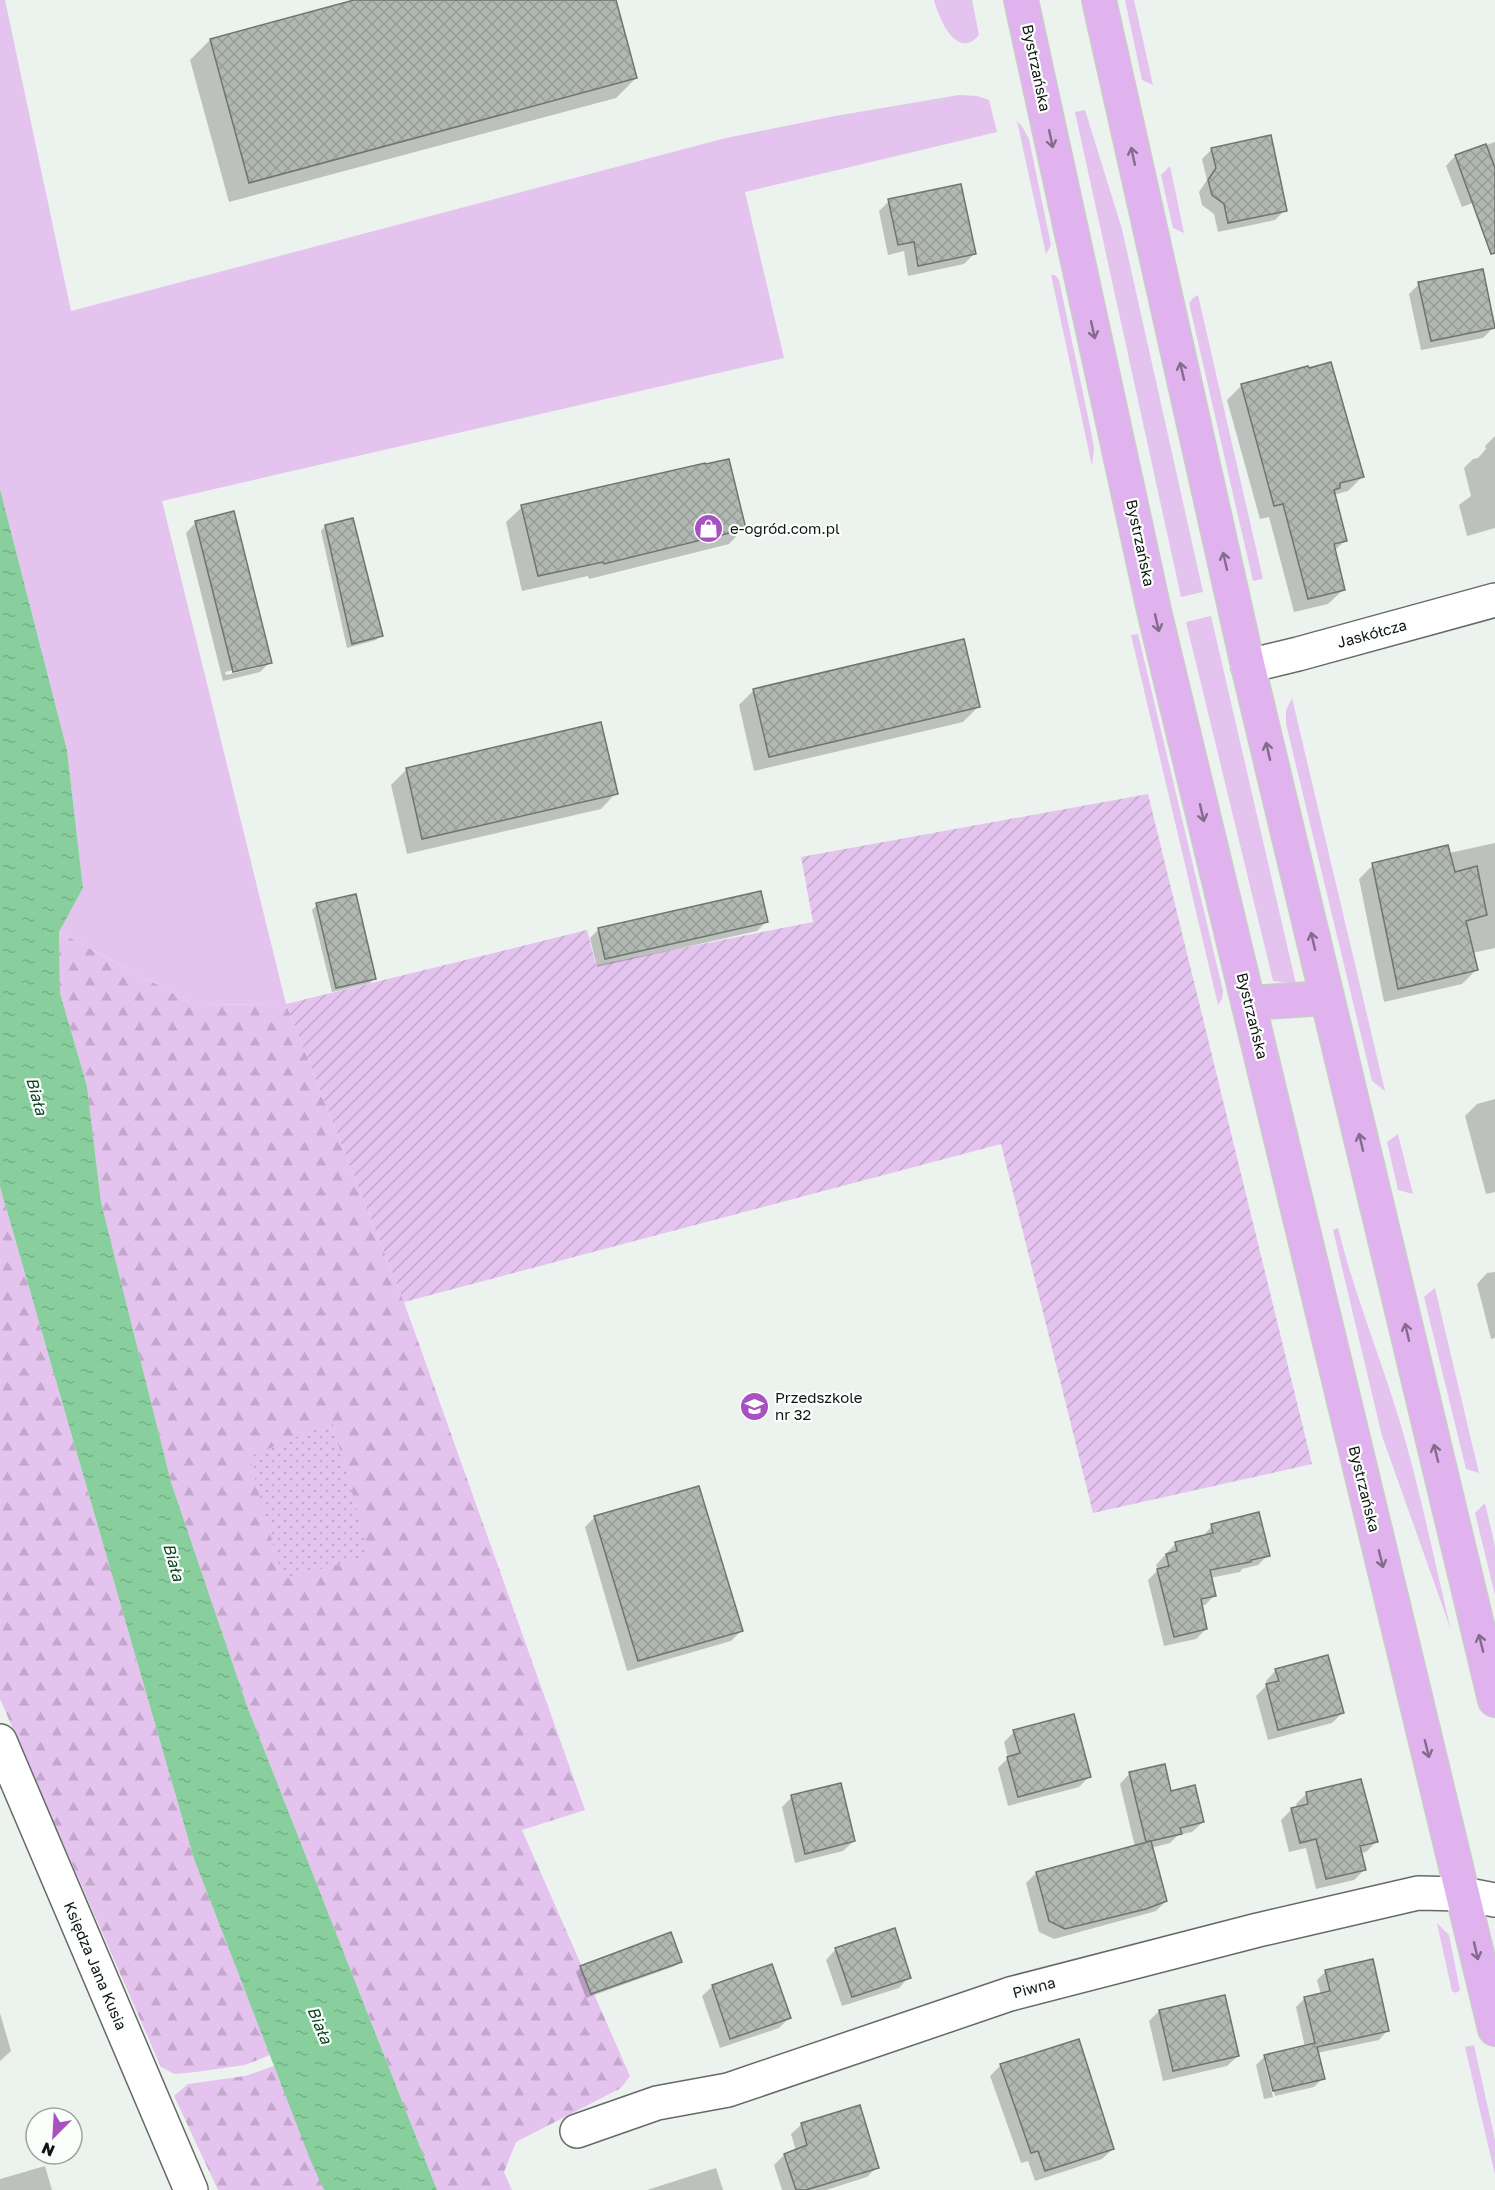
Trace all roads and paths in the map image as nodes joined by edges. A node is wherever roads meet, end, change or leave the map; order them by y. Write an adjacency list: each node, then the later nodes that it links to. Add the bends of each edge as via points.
1 (1021, 0): 6 (main road, Bystrzańska, one-way to 6, via 1155,615)
2 (1099, 0): 4 (main road, one-way to 2)
3 (1495, 600): 4 (street, Jaskółcza)
4 (1248, 666): 5 (main road, one-way to 4)
5 (1327, 998): 6 (main road); 7 (main road, one-way to 5)
6 (1248, 1003): 10 (main road, Bystrzańska, one-way to 10)
7 (1495, 1700)
8 (0, 1741): 14 (street, Księdza Jana Kusia)
9 (1495, 1873): 10 (street)
10 (1463, 1894): 11 (street, Piwna); 12 (main road, Bystrzańska, one-way to 12); 13 (street, Piwna, via 1418,1893 1010,1994 728,2090 657,2103)
11 (1495, 1900)
12 (1495, 2029)
13 (577, 2131)
14 (191, 2190)

